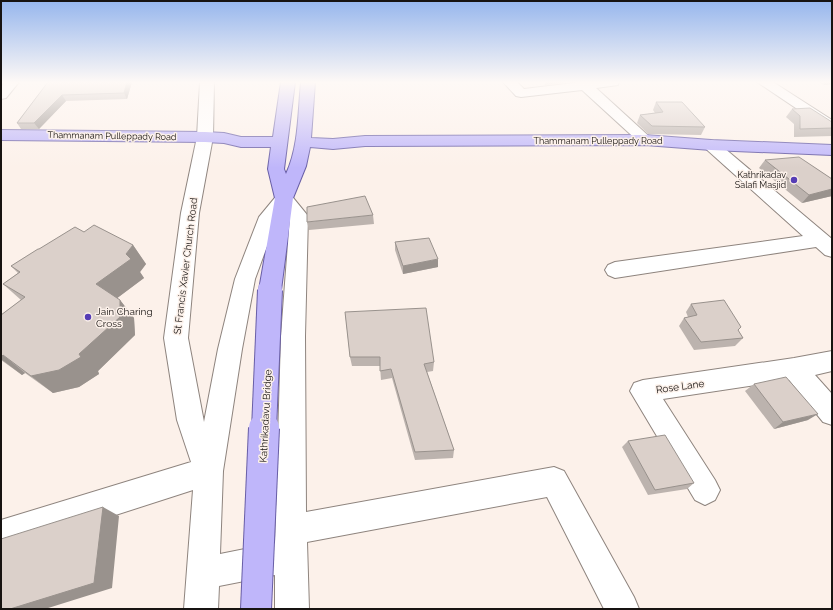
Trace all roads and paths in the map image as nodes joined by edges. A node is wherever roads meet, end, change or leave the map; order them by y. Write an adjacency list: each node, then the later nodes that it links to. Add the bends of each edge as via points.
1 (211, 110): 9 (street, St Francis Xavier Church Road)
2 (284, 110): 8 (main road)
3 (305, 110): 10 (main road)
4 (612, 110): 11 (street)
5 (808, 110): 6 (street)
6 (832, 126)
7 (1, 135): 9 (main road, Thammanam Pulleppady Road)
8 (280, 137): 9 (main road, Thammanam Pulleppady Road, via 241,142); 14 (main road, via 276,169)
9 (214, 138): 20 (street, St Francis Xavier Church Road, via 190,213 176,338 190,420)
10 (303, 138): 11 (main road, Thammanam Pulleppady Road, via 333,144 364,141); 14 (main road, via 298,166)
11 (645, 140): 12 (main road, Thammanam Pulleppady Road)
12 (711, 145): 13 (main road, Thammanam Pulleppady Road); 15 (street)
13 (832, 150)
14 (282, 210): 20 (street, via 268,217 245,279); 23 (street, via 299,216 293,336); 26 (main road, Kathrikadavu Bridge, bridge, via 270,290)
15 (826, 245): 16 (street)
16 (615, 270)
17 (832, 361): 18 (street, Rose Lane)
18 (794, 369): 19 (street); 21 (street, Rose Lane, via 643,391)
19 (832, 413)
20 (208, 471): 22 (street); 24 (street)
21 (705, 490)
22 (1, 536)
23 (291, 543): 24 (street); 27 (street); 28 (street, via 554,481)
24 (204, 573): 25 (street)
25 (201, 609)
26 (256, 609)
27 (292, 609)
28 (622, 609)

